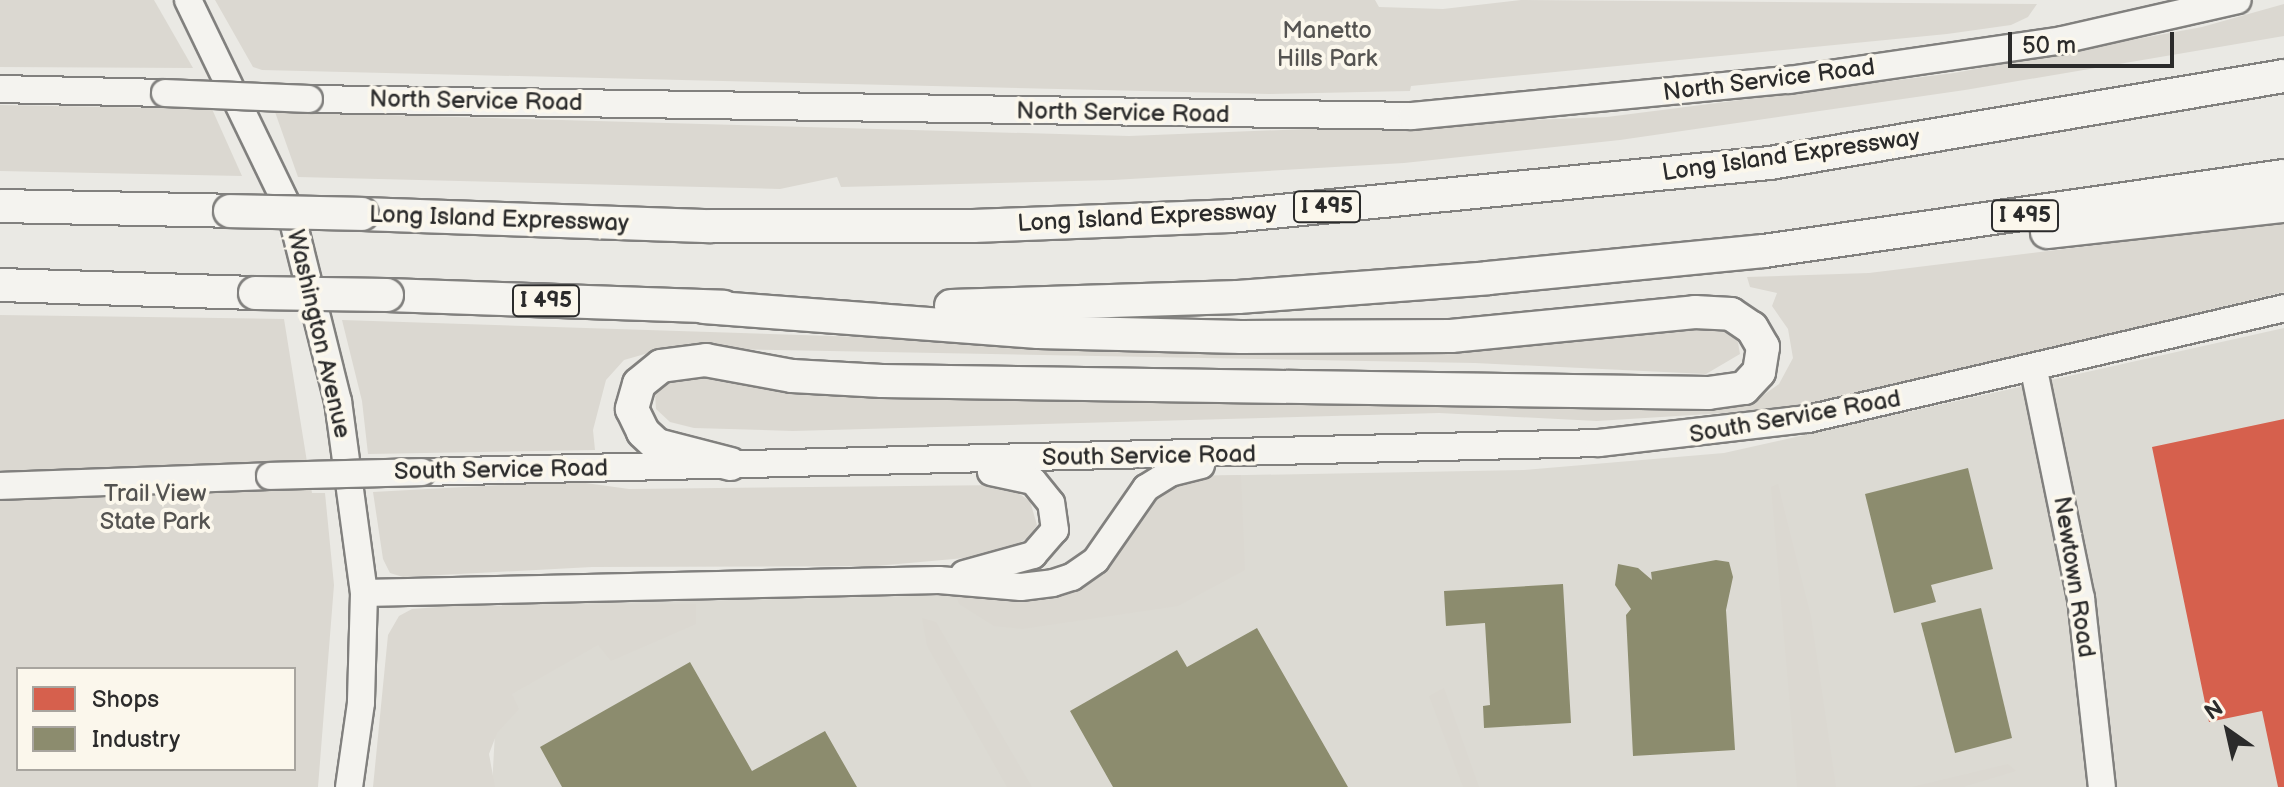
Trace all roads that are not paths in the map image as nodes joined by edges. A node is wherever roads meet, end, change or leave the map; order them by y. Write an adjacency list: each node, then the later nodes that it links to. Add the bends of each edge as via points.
1 (188, 0): 18 (main road, Washington Avenue, via 291,213 338,401)
2 (2238, 0): 4 (main road, North Service Road, bridge, via 2062,40 1789,80 1412,116 309,99)
3 (2284, 76): 6 (highway, Long Island Expressway / I 495, bridge, via 1770,163 1230,216 973,226 711,226)
4 (0, 89)
5 (2284, 176): 8 (highway, I 495)
6 (0, 206)
7 (2284, 206): 8 (highway, via 2130,226)
8 (1764, 251): 10 (highway, I 495, via 1238,297 990,306)
9 (0, 285): 10 (highway, I 495, bridge)
10 (704, 307): 15 (highway, via 1038,332 1241,337 1451,336 1695,312 1731,314 1752,328 1763,347 1759,372 1744,388 1708,393 882,381 792,376 706,360 661,366 639,384 632,409 643,432 657,445)
11 (2284, 308): 12 (main road, South Service Road)
12 (2034, 370): 13 (main road, South Service Road, via 1808,419 1686,435 1530,447); 20 (main road, Newtown Road, via 2081,598)
13 (1245, 454): 14 (main road, South Service Road); 17 (main road, via 1158,480 1136,498 1096,560 1072,577 1021,587)
14 (832, 463): 15 (main road, South Service Road); 17 (main road, via 1019,474 1043,491 1055,517 1047,544 1033,555)
15 (731, 464): 16 (main road, South Service Road, bridge)
16 (0, 486)
17 (939, 580): 18 (main road)
18 (364, 593): 19 (main road, Washington Avenue, via 361,703)
19 (349, 787)
20 (2102, 787)

